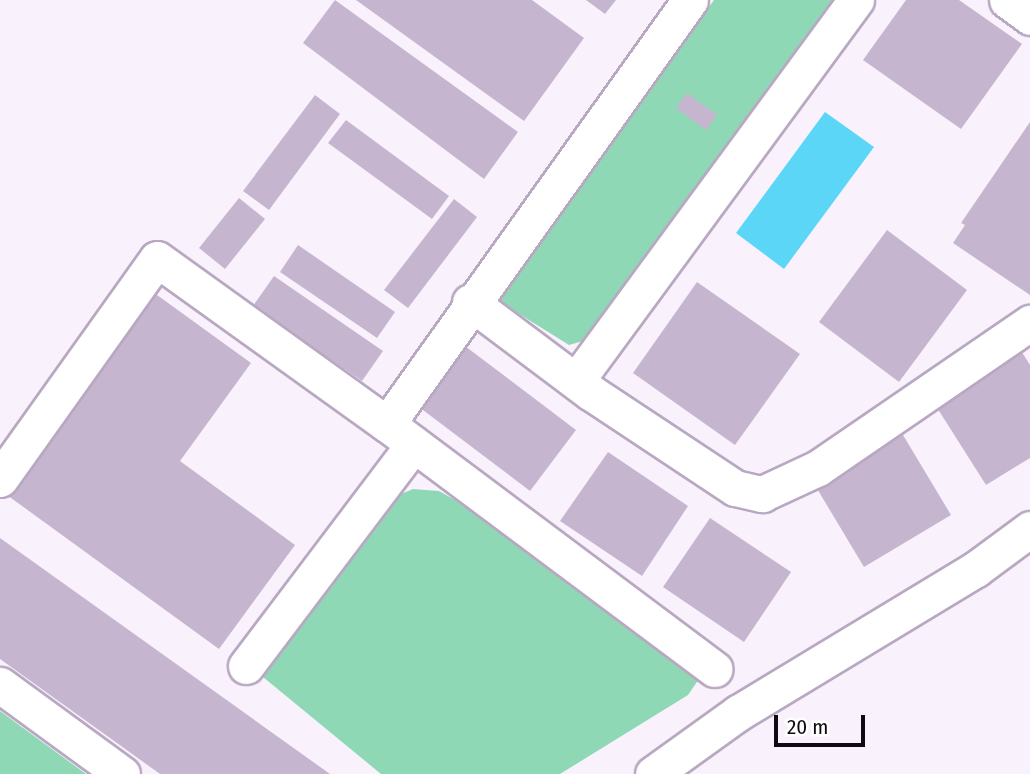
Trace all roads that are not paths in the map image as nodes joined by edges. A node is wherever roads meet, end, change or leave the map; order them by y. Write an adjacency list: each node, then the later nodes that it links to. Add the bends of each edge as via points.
1 (690, 0): 5 (street)
2 (856, 0): 7 (street)
3 (1007, 0): 4 (street)
4 (1030, 17)
5 (470, 302): 7 (street); 8 (street)
6 (1030, 323): 7 (street, via 818,468 762,494 734,488)
7 (576, 380)
8 (400, 434): 9 (street, via 157,259); 11 (street); 12 (street)
9 (0, 479)
10 (1030, 529): 15 (street, via 965,576 738,713)
11 (246, 666)
12 (715, 669)
13 (0, 685): 14 (street)
14 (122, 774)
15 (653, 774)

